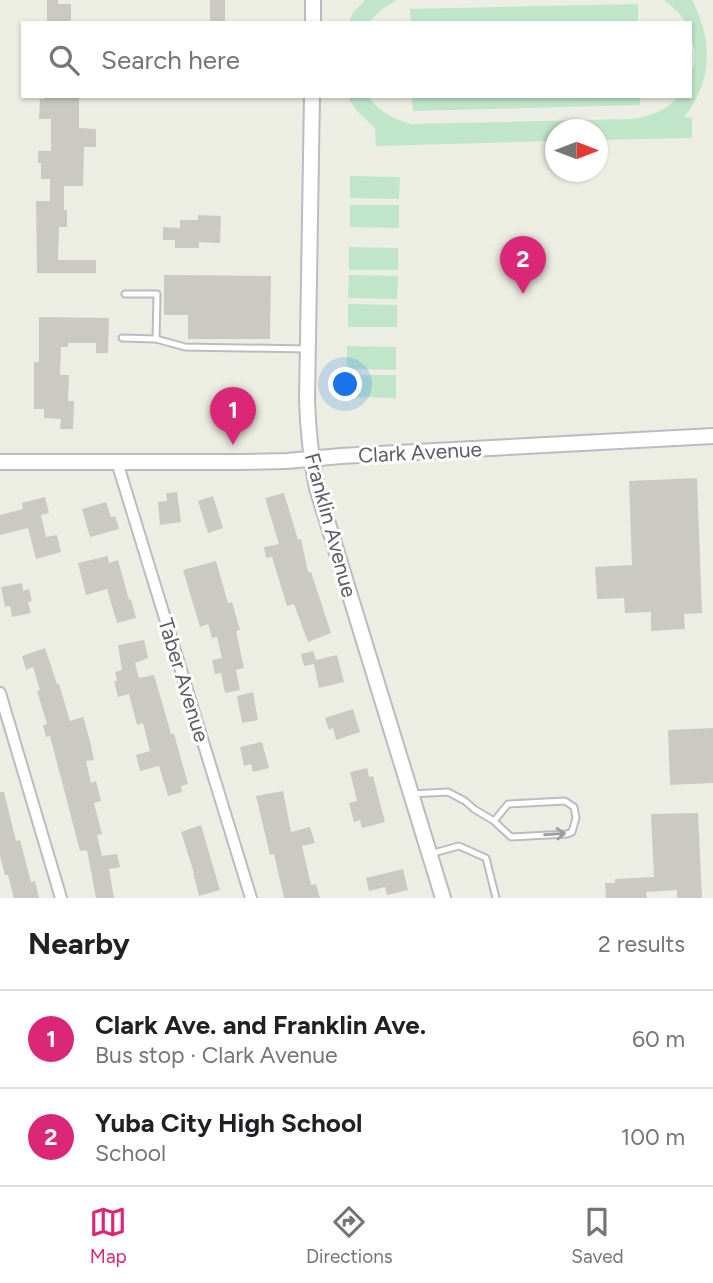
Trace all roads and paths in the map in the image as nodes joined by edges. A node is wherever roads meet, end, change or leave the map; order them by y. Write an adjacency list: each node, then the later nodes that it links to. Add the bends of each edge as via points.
1 (313, 0): 2 (street)
2 (313, 21)
3 (312, 98): 7 (street, Franklin Avenue)
4 (125, 294): 6 (lane, via 157,294)
5 (122, 338): 6 (lane)
6 (156, 339): 7 (lane, via 185,347)
7 (308, 349): 9 (street, Franklin Avenue)
8 (713, 436): 9 (street, Clark Avenue)
9 (311, 459): 11 (street, Clark Avenue); 13 (street, Franklin Avenue)
10 (0, 462): 11 (street, Clark Avenue)
11 (117, 463): 17 (street, Taber Avenue)
12 (0, 693): 16 (street)
13 (411, 794): 14 (lane, via 449,792); 15 (street, Franklin Avenue)
14 (494, 821): 14 (lane, one-way to 14, via 511,837 567,834 575,825 575,807 565,801 508,804)
15 (430, 854): 18 (street, Franklin Avenue); 19 (lane, via 458,846 486,858)
16 (61, 898)
17 (251, 898)
18 (443, 898)
19 (496, 898)

